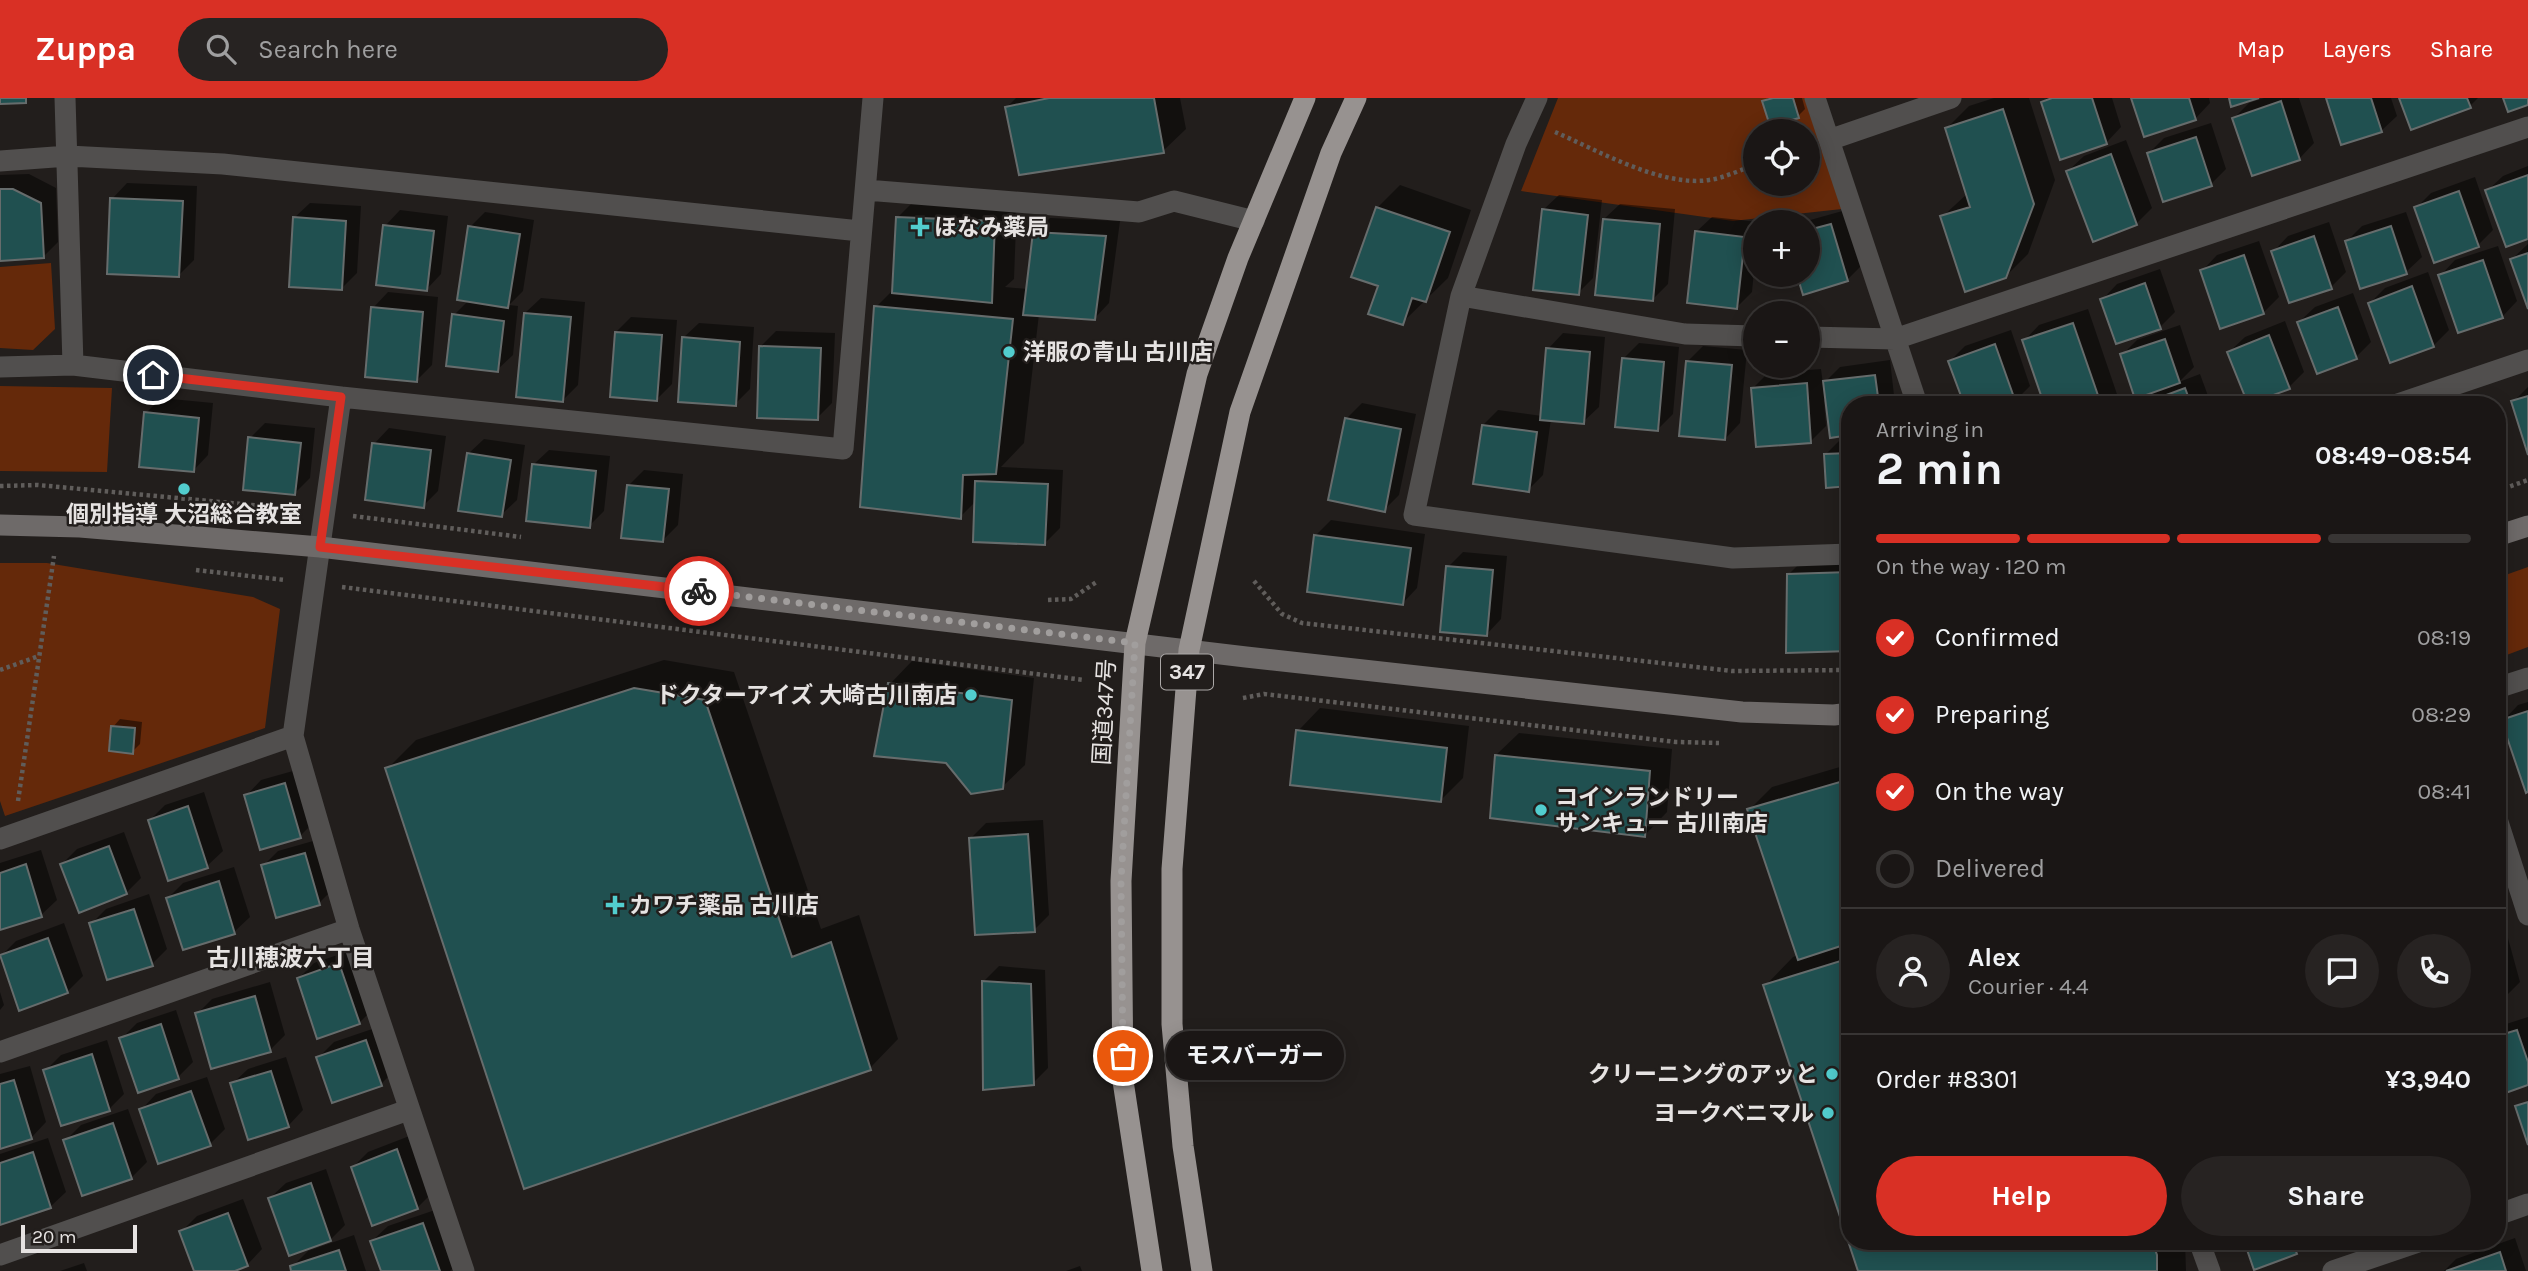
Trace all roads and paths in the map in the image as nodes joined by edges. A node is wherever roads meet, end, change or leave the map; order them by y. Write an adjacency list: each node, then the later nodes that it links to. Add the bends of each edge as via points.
1 (65, 98): 11 (street)
2 (873, 98): 14 (street)
3 (1305, 98): 15 (highway, 国道347号 / 347)
4 (1356, 98): 41 (highway, 347, via 1331,153 1240,412)
5 (1537, 98): 8 (street)
6 (1815, 98): 10 (street)
7 (1951, 98): 10 (street)
8 (1527, 120): 13 (path, via 1663,178 1711,180); 17 (street)
9 (2528, 127): 20 (street)
10 (1829, 140): 20 (street)
11 (68, 156): 12 (street); 16 (street, via 223,164); 22 (street)
12 (0, 161)
13 (1743, 169)
14 (866, 190): 15 (street, via 1139,212 1174,201); 16 (street)
15 (1254, 221): 40 (highway, 国道347号 / 347, via 1198,374)
16 (860, 231): 26 (street, via 843,449)
17 (1461, 296): 18 (street, via 1685,334); 33 (street, via 1414,515 1733,558)
18 (1743, 336)
19 (1820, 337): 20 (street)
20 (1895, 339): 24 (street)
21 (2528, 360): 25 (street)
22 (73, 365): 23 (street); 26 (street)
23 (0, 367)
24 (1914, 396)
25 (2422, 396)
26 (341, 397): 32 (street)
27 (2528, 480): 28 (path)
28 (2506, 488)
29 (0, 525): 32 (street)
30 (2528, 526): 31 (street)
31 (2506, 533)
32 (320, 547): 39 (street); 40 (street)
33 (1841, 554)
34 (40, 556): 35 (path)
35 (54, 556): 36 (path); 42 (path)
36 (65, 557)
37 (189, 569): 39 (path)
38 (1254, 581): 44 (path, via 1282,614 1302,623 1732,671)
39 (315, 584): 46 (path); 50 (street)
40 (1135, 643): 41 (street); 64 (highway, 国道347号 / 347, via 1121,881 1124,1081)
41 (1189, 650): 49 (street, via 1742,712); 65 (highway, 347, via 1172,869 1172,1024 1183,1146)
42 (39, 656): 43 (path); 52 (path)
43 (0, 670)
44 (1841, 670)
45 (2528, 678): 47 (street)
46 (1084, 680)
47 (2506, 685)
48 (1243, 698): 51 (path, via 1264,694 1676,742)
49 (1841, 714)
50 (293, 736): 52 (street); 55 (street)
51 (1732, 743)
52 (7, 837)
53 (2506, 847): 54 (street)
54 (2528, 915)
55 (349, 929): 56 (street); 57 (street)
56 (0, 1052)
57 (408, 1110): 62 (street); 63 (street)
58 (2528, 1204): 59 (street)
59 (2506, 1212)
60 (2202, 1250): 66 (street)
61 (2392, 1250): 67 (street)
62 (0, 1255)
63 (464, 1271)
64 (1152, 1271)
65 (1202, 1271)
66 (2210, 1271)
67 (2333, 1271)

